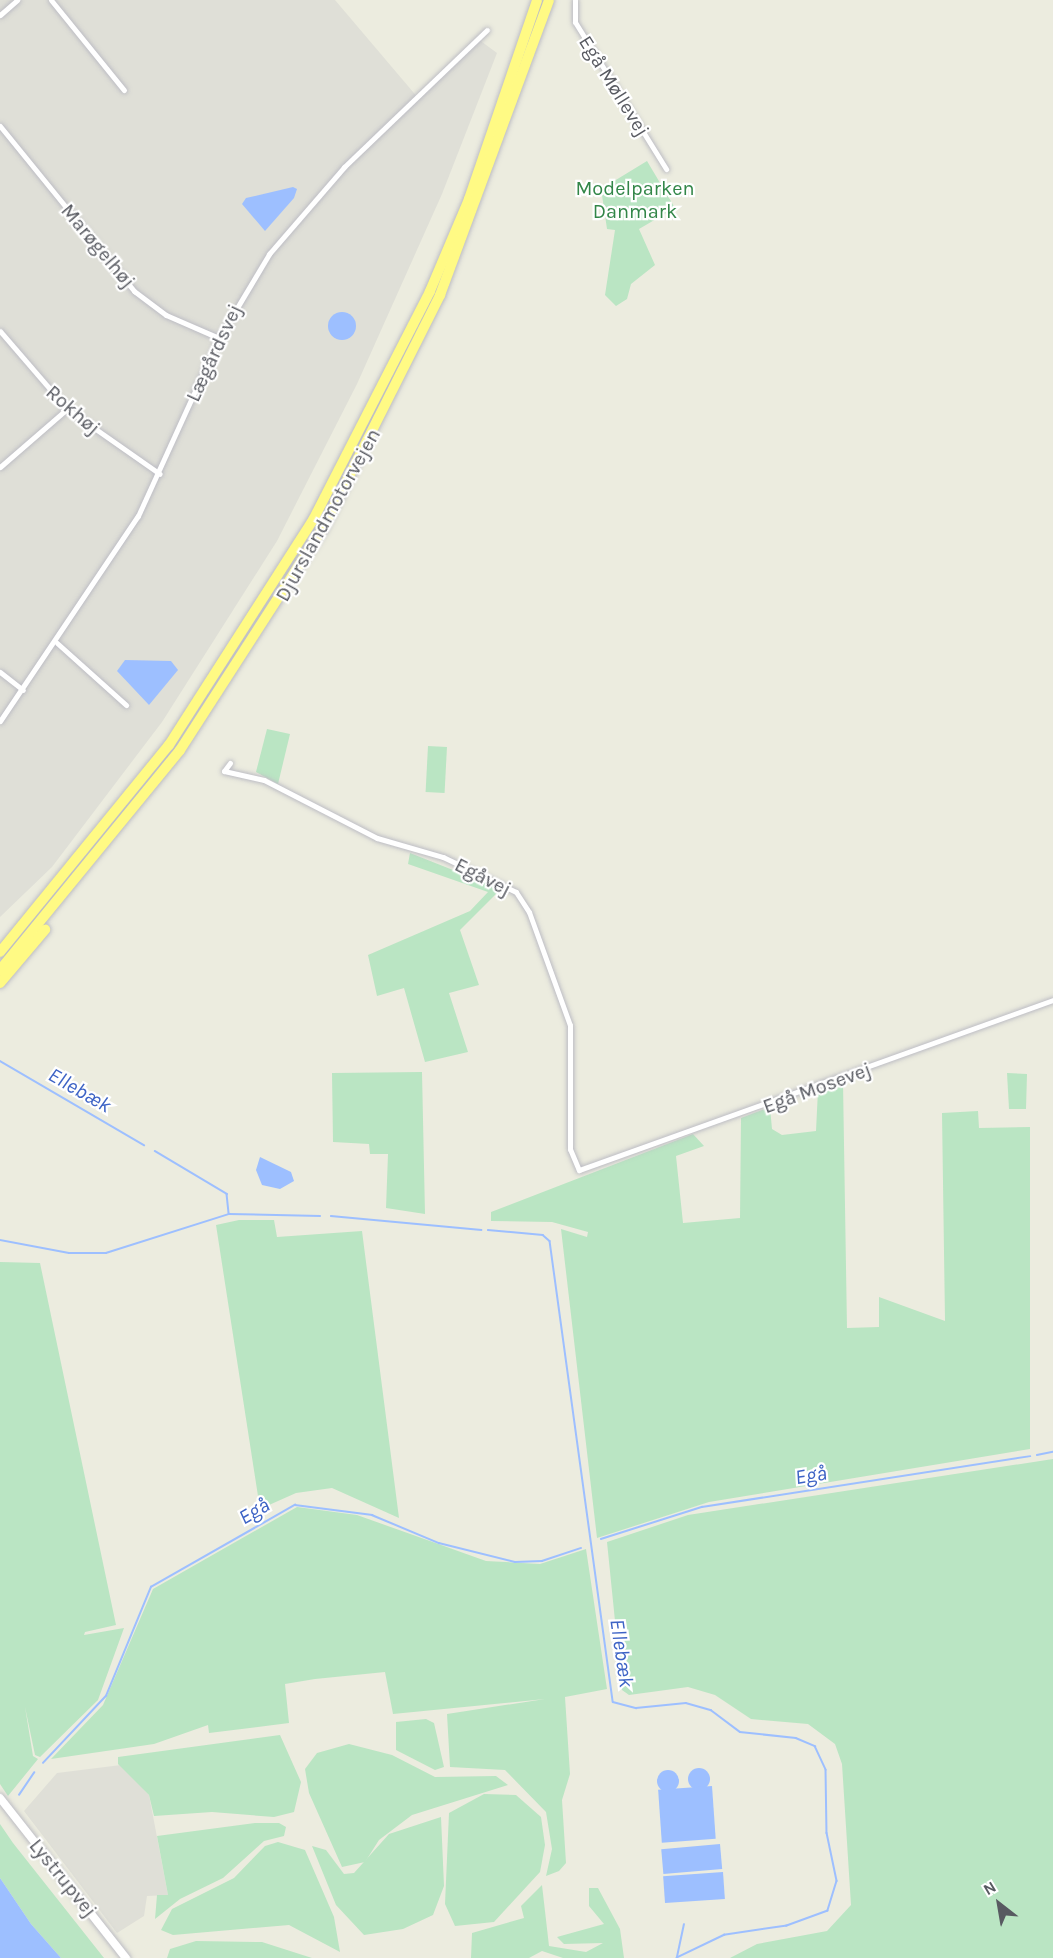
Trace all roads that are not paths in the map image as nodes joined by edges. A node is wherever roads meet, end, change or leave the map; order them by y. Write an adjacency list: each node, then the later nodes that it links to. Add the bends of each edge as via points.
1 (17, 0): 6 (street)
2 (51, 0): 8 (street)
3 (537, 0): 23 (highway, Djurslandmotorvejen, via 430,291 347,459 214,681)
4 (549, 0): 21 (highway, Djurslandmotorvejen, via 479,203 400,382 281,598)
5 (575, 0): 10 (street, Egå Møllevej, via 575,22)
6 (0, 15)
7 (487, 30): 12 (street, Lægårdsvej, via 310,204 258,271)
8 (124, 90)
9 (0, 126): 12 (street, Marøgelhøj, via 134,291 166,315)
10 (666, 168)
11 (0, 331): 13 (street, Rokhøj)
12 (219, 338): 15 (street, Lægårdsvej)
13 (67, 409): 14 (street); 15 (street, Rokhøj)
14 (0, 467)
15 (160, 474): 16 (street, Lægårdsvej)
16 (57, 643): 18 (street, Lægårdsvej); 19 (street)
17 (0, 672): 18 (street)
18 (23, 690): 20 (street, Lægårdsvej)
19 (126, 705)
20 (0, 720)
21 (180, 750): 26 (highway, Djurslandmotorvejen); 27 (highway, via 101,861)
22 (230, 763): 29 (street, Egåvej, via 224,771 264,780 377,838 443,857 516,892 529,912 570,1025 570,1149)
23 (93, 844): 24 (highway); 25 (highway, Djurslandmotorvejen)
24 (0, 943)
25 (0, 952)
26 (0, 970)
27 (0, 983)
28 (1053, 1000): 29 (street, Egå Mosevej, via 592,1169)
29 (579, 1170)
30 (0, 1798): 31 (street, Lystrupvej)
31 (126, 1958)

